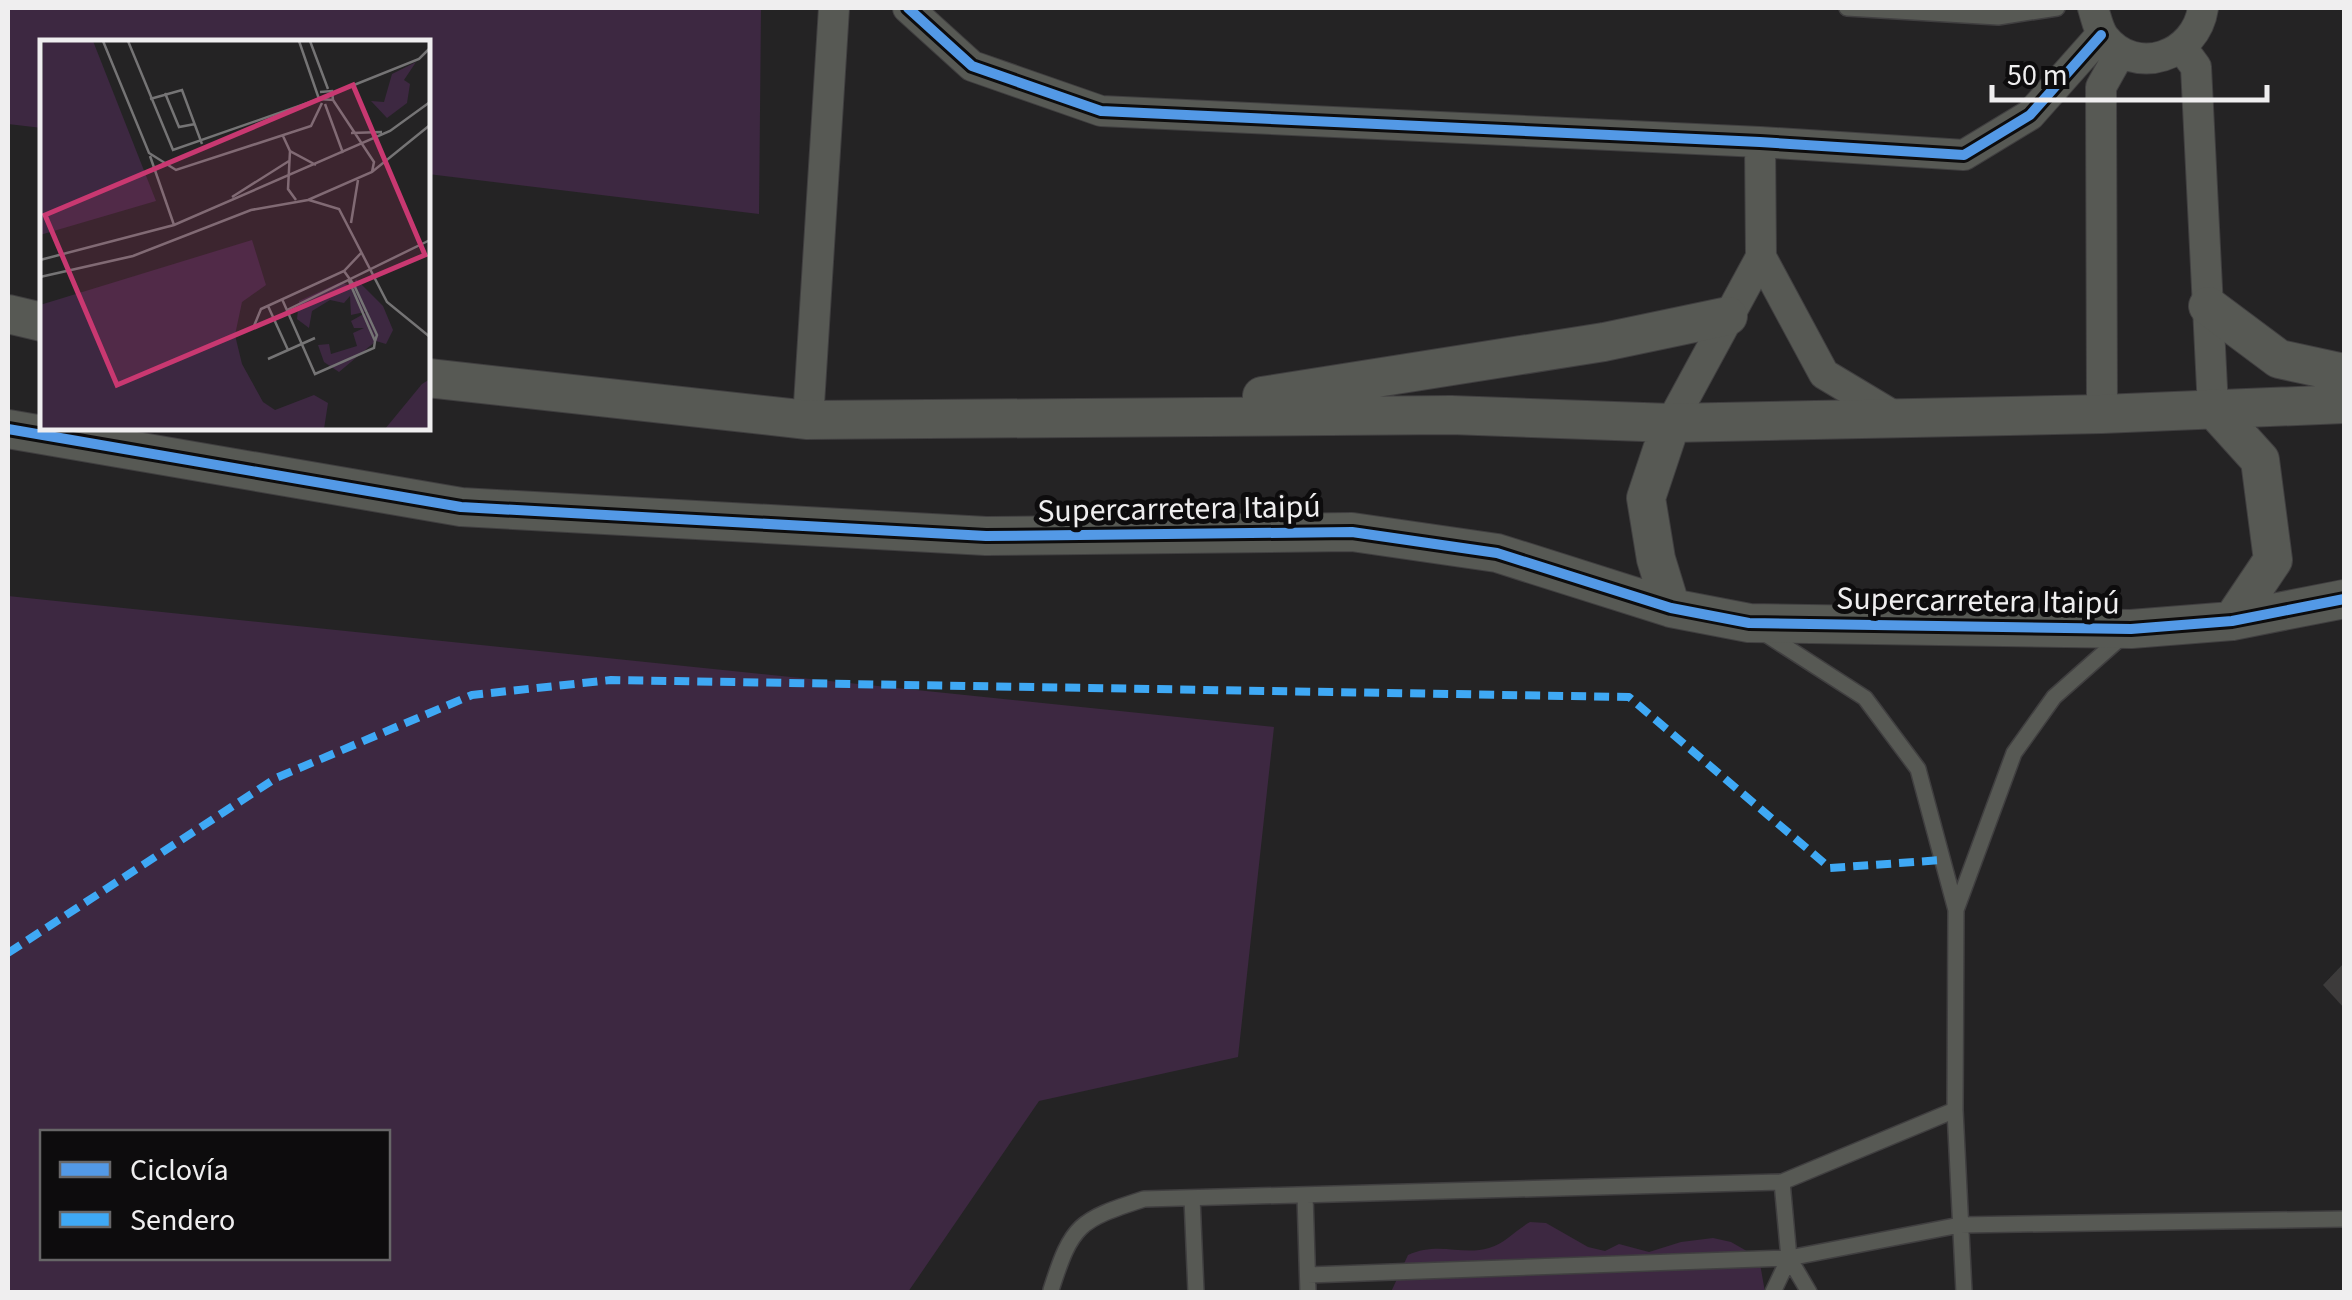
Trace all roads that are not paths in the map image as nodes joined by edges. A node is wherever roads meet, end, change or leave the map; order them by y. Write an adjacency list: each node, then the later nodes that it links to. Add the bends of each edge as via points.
1 (834, 8): 21 (street)
2 (908, 8): 8 (street, via 972,66 1100,112)
3 (1847, 8): 4 (lane, via 1998,17)
4 (2057, 8)
5 (2203, 8): 7 (street)
6 (2105, 32): 7 (street, via 2154,60); 8 (street, via 2030,114 1964,155); 18 (street)
7 (2182, 48): 10 (street, via 2196,67)
8 (1760, 142): 9 (street)
9 (1762, 257): 12 (street); 20 (street, via 1824,374)
10 (2208, 306): 14 (street, via 2279,359); 17 (street)
11 (8, 314): 13 (street)
12 (1728, 316): 19 (street, via 1293,393); 22 (street)
13 (40, 322)
14 (2344, 373)
15 (430, 378): 21 (street)
16 (2344, 404): 17 (street)
17 (2213, 408): 18 (street); 26 (street, via 2260,460 2273,560)
18 (2102, 414): 20 (street)
19 (1056, 419): 21 (street); 22 (street, via 1451,414)
20 (1899, 419): 22 (street)
21 (808, 420)
22 (1670, 423): 25 (street, via 1646,498)
23 (8, 429): 25 (street, Supercarretera Itaipú, via 461,506 986,536 1352,532 1498,553)
24 (2344, 599): 26 (street, Supercarretera Itaipú)
25 (1672, 608): 27 (street, Supercarretera Itaipú)
26 (2232, 621): 28 (street, Supercarretera Itaipú)
27 (1749, 623): 28 (street, Supercarretera Itaipú); 29 (lane, via 1865,698 1918,768)
28 (2131, 629): 29 (lane, via 2054,697 2014,752)
29 (1956, 910): 30 (lane)
30 (1955, 1110): 31 (lane); 35 (lane)
31 (1782, 1182): 32 (lane); 36 (lane)
32 (1304, 1195): 33 (lane); 37 (lane)
33 (1192, 1198): 38 (lane, via 1144,1199 1093,1216 1066,1246); 39 (lane)
34 (2344, 1219): 35 (lane)
35 (1960, 1225): 36 (lane); 42 (lane)
36 (1788, 1258): 37 (lane); 40 (lane); 41 (lane)
37 (1308, 1284)
38 (1051, 1290)
39 (1196, 1292)
40 (1772, 1292)
41 (1809, 1292)
42 (1964, 1292)

